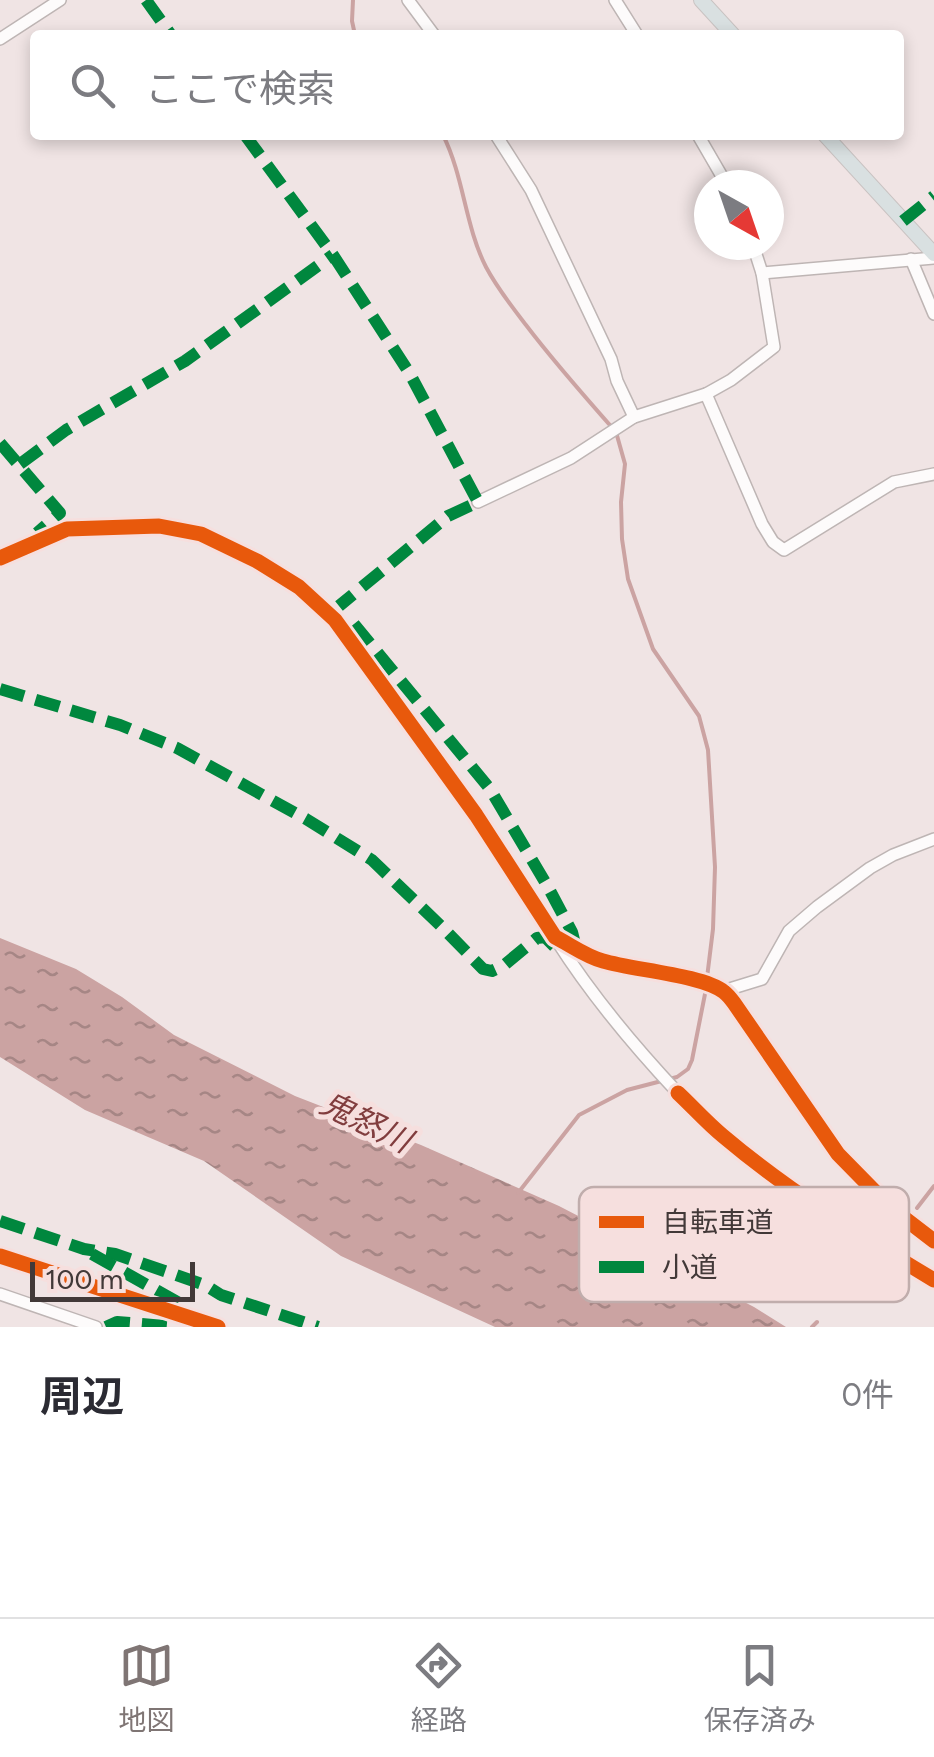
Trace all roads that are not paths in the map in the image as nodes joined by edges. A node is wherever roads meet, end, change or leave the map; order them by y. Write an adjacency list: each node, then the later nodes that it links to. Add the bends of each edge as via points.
1 (60, 0): 8 (street)
2 (408, 0): 5 (street)
3 (614, 0): 6 (street)
4 (701, 0): 7 (main road)
5 (430, 30)
6 (633, 30)
7 (728, 30)
8 (0, 39)
9 (499, 140): 19 (street, via 532,190)
10 (701, 140): 12 (street)
11 (830, 140): 13 (main road)
12 (718, 170)
13 (934, 256): 15 (street)
14 (758, 260): 16 (street)
15 (911, 260): 16 (street); 17 (street)
16 (762, 272): 18 (street, via 774,347)
17 (934, 314)
18 (706, 394): 19 (street); 20 (street, via 762,524 784,550 894,482)
19 (634, 417): 21 (street, via 572,458)
20 (934, 474)
21 (478, 502)
22 (0, 558): 24 (street, via 67,530 159,526 201,534 300,587 336,620)
23 (934, 839): 25 (street, via 841,888 789,931 762,979)
24 (555, 937): 25 (street, via 604,962); 26 (street, via 630,1042)
25 (724, 991): 27 (street, via 838,1154)
26 (678, 1093)
27 (870, 1187)
28 (909, 1222): 29 (street)
29 (934, 1241)
30 (0, 1294): 31 (street)
31 (96, 1327)

